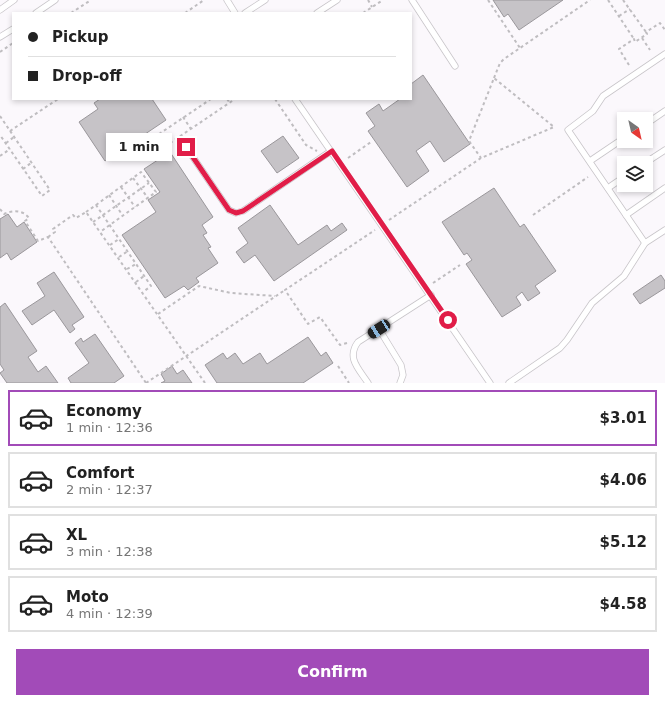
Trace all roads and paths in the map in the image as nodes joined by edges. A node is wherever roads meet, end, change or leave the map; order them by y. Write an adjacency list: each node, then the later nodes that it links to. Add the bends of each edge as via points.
1 (14, 0): 17 (lane)
2 (55, 0): 18 (lane)
3 (90, 0): 19 (path)
4 (204, 0): 20 (path)
5 (226, 0): 21 (lane)
6 (265, 0): 22 (lane)
7 (336, 0): 23 (lane)
8 (368, 0): 15 (path)
9 (382, 0): 15 (path)
10 (412, 0): 38 (lane)
11 (488, 0): 33 (path)
12 (590, 0): 33 (path)
13 (608, 0): 25 (path)
14 (623, 0): 16 (path)
15 (372, 7): 24 (path)
16 (630, 9): 25 (path); 28 (path)
17 (0, 10)
18 (37, 12)
19 (72, 12)
20 (186, 12)
21 (234, 12)
22 (247, 12)
23 (318, 12)
24 (364, 12)
25 (619, 16): 31 (path)
26 (12, 30): 29 (lane)
27 (665, 30): 28 (path, via 660,22)
28 (646, 32): 30 (path)
29 (0, 37)
30 (642, 38): 31 (path, via 635,42); 34 (path)
31 (634, 39): 37 (path, via 619,49)
32 (12, 44): 35 (path)
33 (520, 48): 39 (path, via 500,63)
34 (650, 50)
35 (0, 52)
36 (665, 54): 69 (lane, via 603,96 593,110 568,130)
37 (629, 65)
38 (454, 66)
39 (494, 78): 67 (path, via 469,141); 67 (path, via 554,127)
40 (56, 100): 52 (path)
41 (209, 100): 49 (path)
42 (228, 100): 46 (path)
43 (234, 100): 46 (path)
44 (275, 100): 65 (path, via 306,145)
45 (296, 100): 63 (lane)
46 (230, 103): 51 (path)
47 (665, 111): 50 (lane)
48 (0, 116): 52 (path)
49 (183, 118): 51 (path); 53 (path)
50 (653, 119)
51 (191, 129): 58 (path)
52 (10, 131): 55 (path)
53 (159, 134)
54 (0, 135): 57 (path)
55 (14, 137): 57 (path); 70 (path)
56 (371, 142): 66 (path)
57 (6, 143): 61 (path)
58 (170, 143)
59 (617, 143): 69 (lane)
60 (186, 147): 65 (lane, via 229,210 236,213 243,211)
61 (10, 149): 64 (path); 71 (path)
62 (665, 150): 68 (lane)
63 (332, 151): 65 (lane); 94 (lane)
64 (0, 156)
65 (324, 156)
66 (348, 158)
67 (481, 158): 94 (path)
68 (653, 158)
69 (590, 161): 77 (lane)
70 (31, 163): 71 (path); 71 (path, via 50,190 42,196)
71 (23, 169)
72 (588, 177): 89 (path)
73 (133, 178): 75 (path, via 142,172); 76 (path); 79 (path)
74 (617, 182): 77 (lane)
75 (149, 183): 79 (path); 82 (path, via 156,192)
76 (121, 187): 80 (path); 81 (path)
77 (608, 188): 90 (lane)
78 (665, 188): 90 (lane)
79 (141, 189): 81 (path); 82 (path)
80 (109, 195): 83 (path); 84 (path)
81 (128, 198): 84 (path); 85 (path)
82 (148, 198): 85 (path)
83 (96, 205): 87 (path); 88 (path)
84 (116, 206): 88 (path); 91 (path)
85 (135, 207): 91 (path)
86 (0, 209): 97 (path, via 4,214 19,211 28,216 25,221 38,241)
87 (86, 212): 92 (path); 97 (path, via 76,218 73,215 53,229 55,232)
88 (103, 215): 92 (path); 93 (path)
89 (533, 215)
90 (626, 215): 99 (lane)
91 (123, 216): 93 (path)
92 (93, 222): 96 (path)
93 (110, 225): 96 (path); 98 (path)
94 (382, 225): 109 (path); 111 (lane)
95 (665, 230): 99 (lane)
96 (100, 232): 100 (path)
97 (48, 237): 118 (path)
98 (119, 239): 100 (path); 101 (path)
99 (646, 243): 124 (lane, via 630,268 592,303 560,348)
100 (110, 245): 102 (path)
101 (128, 251): 102 (path); 103 (path)
102 (119, 257): 105 (path)
103 (136, 264): 105 (path); 106 (path)
104 (460, 265): 108 (path)
105 (127, 269): 107 (path)
106 (144, 276): 107 (path); 110 (path, via 151,286)
107 (136, 282): 110 (path)
108 (433, 283)
109 (285, 290): 112 (path); 115 (path, via 308,324 320,317 340,345 347,344)
110 (143, 292): 113 (path)
111 (431, 295): 114 (lane); 123 (lane)
112 (276, 296): 113 (path, via 231,293 199,286); 116 (path)
113 (158, 314): 116 (path)
114 (379, 329): 121 (lane, via 358,342 353,349 352,359); 122 (lane, via 401,365 403,375)
115 (353, 339)
116 (186, 356): 118 (path); 119 (path)
117 (338, 366): 120 (path)
118 (146, 383)
119 (205, 383)
120 (349, 383)
121 (368, 383)
122 (400, 383)
123 (490, 383)
124 (509, 383)

